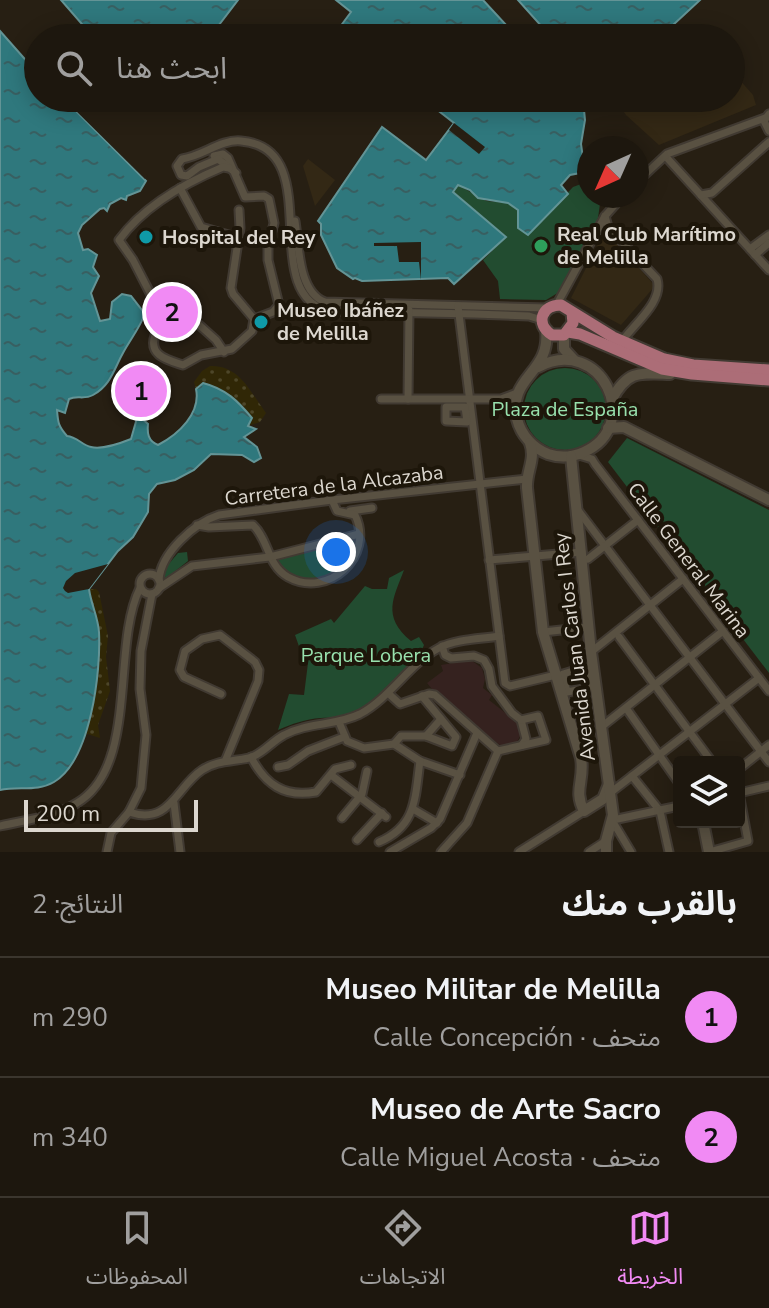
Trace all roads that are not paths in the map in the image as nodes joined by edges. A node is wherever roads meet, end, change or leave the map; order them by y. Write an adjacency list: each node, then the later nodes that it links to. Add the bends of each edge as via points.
1 (767, 116): 2 (street); 3 (street)
2 (745, 126): 3 (street, via 757,124); 5 (street)
3 (767, 130)
4 (769, 142): 10 (street)
5 (678, 151): 6 (street); 7 (street)
6 (668, 159): 7 (street); 11 (street)
7 (654, 165): 8 (street)
8 (649, 170)
9 (180, 188): 12 (street, via 226,167 240,194); 18 (street, via 203,229); 22 (street, via 149,209 119,240)
10 (712, 193): 11 (street); 13 (street)
11 (701, 195): 13 (street)
12 (249, 197): 24 (street, via 224,158 187,176 181,175 178,163 223,143 259,145 278,161 283,174 303,293 316,307 330,311); 27 (street, via 269,199 274,218 268,260 279,300 273,312)
13 (712, 207): 20 (street)
14 (612, 208): 16 (street)
15 (239, 210): 18 (street)
16 (605, 216): 23 (street, via 570,284); 30 (street, via 608,227 659,284 657,296)
17 (769, 235): 20 (street)
18 (239, 238): 27 (street, via 231,288)
19 (769, 243): 20 (street)
20 (753, 252): 21 (street)
21 (769, 270)
22 (151, 295): 31 (street, via 187,314); 31 (street, via 162,317 154,340 159,356 183,365 201,355)
23 (552, 306): 25 (street); 26 (main road); 28 (main road)
24 (410, 309): 25 (street); 40 (street)
25 (458, 310): 28 (street, via 529,316); 41 (street)
26 (572, 313): 29 (main road); 30 (main road)
27 (254, 319): 31 (street, via 252,331)
28 (544, 325): 29 (main road, via 552,335); 33 (main road, via 546,351)
29 (566, 333): 30 (main road); 32 (main road, via 564,349)
30 (617, 345): 35 (main road, via 649,365); 36 (main road)
31 (224, 352)
32 (575, 361): 33 (main road); 43 (main road, via 600,375)
33 (538, 367): 38 (main road)
34 (769, 370): 36 (main road)
35 (692, 374): 36 (main road); 43 (main road, via 633,374)
36 (747, 374): 37 (main road)
37 (769, 380)
38 (519, 391): 42 (street); 44 (main road)
39 (381, 399): 40 (street)
40 (408, 399): 41 (street)
41 (469, 399): 42 (street); 51 (street)
42 (501, 399): 44 (street)
43 (612, 399): 45 (main road)
44 (516, 409): 47 (main road)
45 (613, 412): 46 (main road); 49 (main road)
46 (608, 428): 48 (main road, via 597,444); 49 (main road, via 624,427)
47 (530, 443): 48 (main road, via 551,455); 50 (main road, via 533,460)
48 (575, 455): 56 (main road, Avenida Juan Carlos I Rey); 58 (street, Calle General Marina, via 592,459)
49 (704, 464): 52 (main road); 54 (main road)
50 (527, 479): 51 (street, Carretera de la Alcazaba); 62 (main road)
51 (479, 484): 53 (street, Carretera de la Alcazaba); 65 (street)
52 (769, 492)
53 (332, 500): 57 (street, via 337,511); 59 (street, Carretera de la Alcazaba, via 219,515)
54 (769, 500)
55 (372, 508): 57 (street)
56 (576, 508): 61 (street); 63 (main road, Avenida Juan Carlos I Rey)
57 (348, 512): 60 (street, via 357,518)
58 (638, 520): 61 (street); 68 (street, Calle General Marina)
59 (197, 525): 64 (street, via 253,525); 66 (street)
60 (359, 534): 64 (street); 64 (street, via 349,564 321,583 287,576)
61 (608, 543): 63 (street); 71 (street)
62 (534, 555): 63 (street); 65 (street); 74 (main road)
63 (585, 555): 72 (main road, Avenida Juan Carlos I Rey)
64 (267, 560): 69 (street, via 192,566)
65 (489, 560): 75 (street)
66 (165, 562): 67 (street); 69 (street)
67 (149, 574): 69 (street); 70 (street, via 141,579)
68 (683, 579): 71 (street); 73 (street, Calle General Marina)
69 (159, 584): 70 (street)
70 (146, 593): 125 (street, via 140,677 146,746 141,788); 130 (street, via 136,600 126,641 120,724 98,784 66,809)
71 (650, 604): 78 (street); 79 (street)
72 (589, 627): 74 (street); 78 (main road, Avenida Juan Carlos I Rey)
73 (723, 631): 79 (street); 81 (street, Calle General Marina)
74 (543, 632): 80 (main road)
75 (499, 636): 77 (street); 80 (street, via 506,685)
76 (619, 637): 82 (street)
77 (442, 646): 85 (street); 90 (street, via 451,658 484,660 492,686)
78 (591, 652): 92 (main road, Avenida Juan Carlos I Rey)
79 (690, 657): 82 (street); 87 (street)
80 (556, 675): 123 (main road, via 581,758 577,795)
81 (759, 678): 83 (street, Calle General Marina); 87 (street)
82 (655, 685): 88 (street); 93 (street)
83 (769, 691)
84 (221, 694): 105 (street, via 184,677 180,670 189,647 216,634 253,659 259,670)
85 (389, 694): 86 (street, via 400,704); 91 (street)
86 (422, 696): 89 (street); 94 (street, via 435,695)
87 (725, 704): 93 (street); 101 (street)
88 (626, 708): 92 (street); 102 (street)
89 (441, 719): 95 (street); 95 (street, via 456,738 451,747)
90 (521, 720): 98 (street, via 526,739); 98 (street, via 538,716 546,740)
91 (339, 722): 96 (street); 104 (street, via 291,731)
92 (600, 728): 118 (main road, Avenida Juan Carlos I Rey)
93 (690, 732): 102 (street); 103 (street)
94 (477, 733): 100 (street); 114 (street)
95 (426, 736): 97 (street, via 404,734)
96 (346, 740): 97 (street, via 364,748); 110 (street)
97 (394, 744): 106 (street)
98 (522, 745): 100 (street)
99 (769, 745): 101 (street)
100 (498, 751): 138 (street, via 467,823)
101 (761, 751): 107 (street); 108 (street)
102 (660, 754): 112 (street); 115 (street)
103 (708, 756)
104 (251, 757): 105 (street); 113 (street, via 262,775 286,793 313,794)
105 (226, 759): 120 (street, via 196,775)
106 (420, 761): 114 (street); 122 (street)
107 (769, 762)
108 (745, 764)
109 (351, 765): 113 (street)
110 (278, 767)
111 (367, 771): 119 (street)
112 (673, 774)
113 (331, 775): 119 (street)
114 (460, 775): 128 (street)
115 (632, 776): 118 (street); 124 (street)
116 (769, 786): 117 (street)
117 (745, 792)
118 (608, 795): 123 (main road); 127 (main road, Avenida Juan Carlos I Rey)
119 (361, 797): 126 (street); 132 (street, via 384,815)
120 (174, 803): 125 (street, via 151,814); 136 (street)
121 (673, 808): 124 (street)
122 (413, 809): 128 (street); 133 (street, via 398,833)
123 (584, 811): 139 (street)
124 (660, 811): 127 (street); 142 (street)
125 (129, 812): 135 (street, via 111,833)
126 (342, 818)
127 (613, 821): 134 (main road); 141 (street)
128 (437, 823): 137 (street)
129 (745, 825): 143 (street, via 748,841)
130 (0, 826)
131 (704, 828): 143 (main road)
132 (357, 840)
133 (379, 842)
134 (606, 846): 140 (street)
135 (107, 852)
136 (180, 852)
137 (390, 852)
138 (441, 852)
139 (519, 852)
140 (589, 852)
141 (631, 852)
142 (669, 852)
143 (709, 852)

